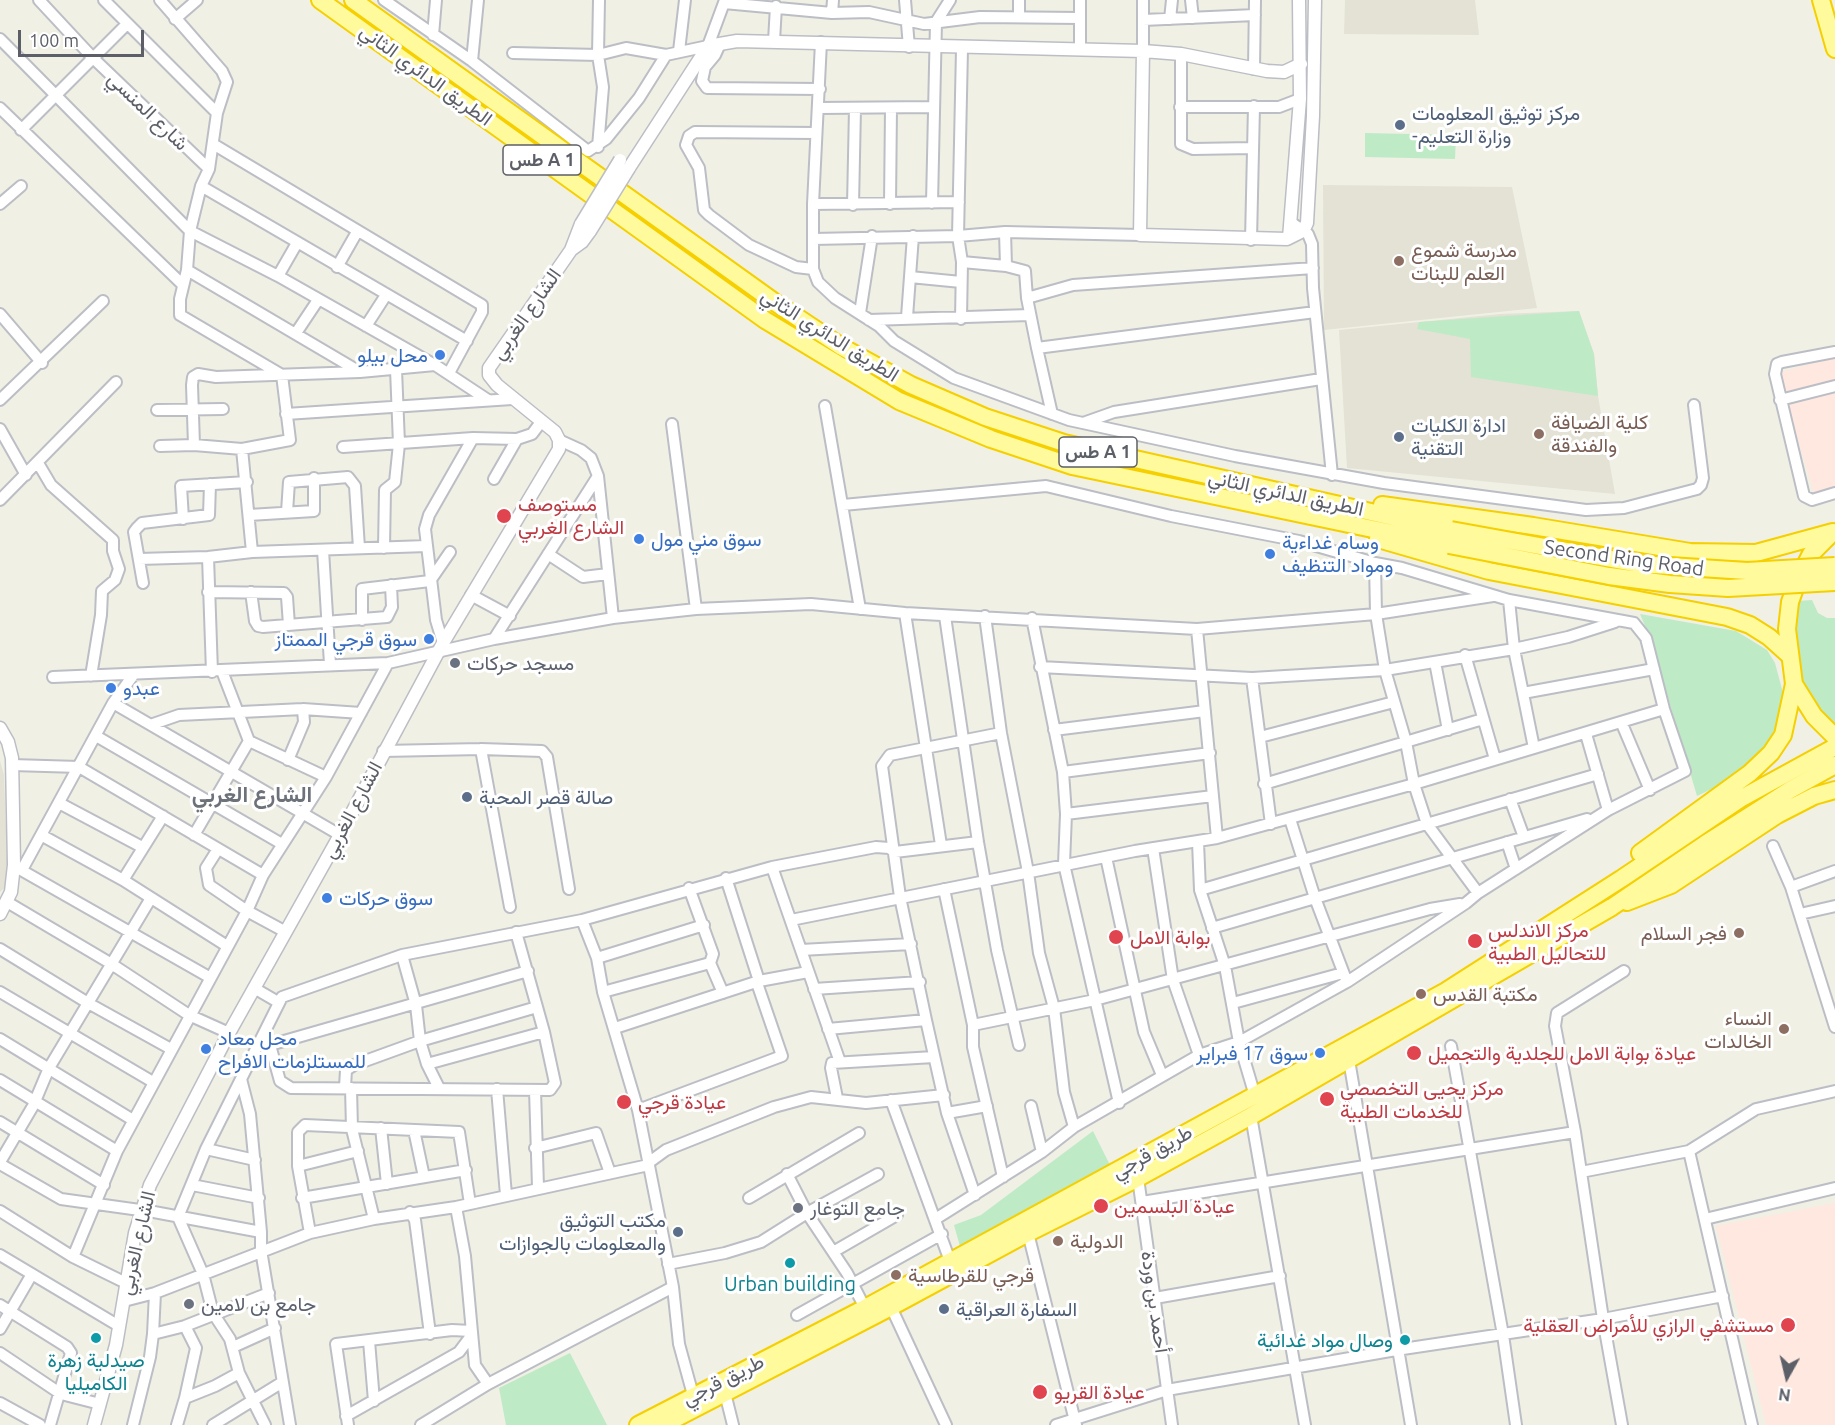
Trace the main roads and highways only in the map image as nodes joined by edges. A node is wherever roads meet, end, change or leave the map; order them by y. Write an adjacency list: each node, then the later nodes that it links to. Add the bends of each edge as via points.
1 (320, 0): 5 (highway, الطريق الدائري الثاني / طس A 1)
2 (353, 0): 6 (highway, الطريق الدائري الثاني / طس A 1, via 773,301 842,347 911,385 985,417 1064,443)
3 (1821, 0): 4 (highway)
4 (1835, 49)
5 (765, 320): 7 (highway, Second Ring Road / طس A 1, via 899,401 991,439 1072,466)
6 (1292, 493): 8 (highway, via 1690,552 1756,554); 9 (highway, الطريق الدائري الثاني / طس A 1)
7 (1289, 512): 9 (highway, Second Ring Road / طس A 1); 12 (highway, via 1489,571 1727,617 1750,625)
8 (1834, 531): 12 (highway, via 1811,554 1798,577 1790,602)
9 (1450, 538): 10 (highway, Second Ring Road, bridge, via 1650,565 1747,571); 11 (highway, bridge, via 1609,576 1670,584 1728,588)
10 (1835, 566)
11 (1835, 582)
12 (1788, 655): 13 (highway)
13 (1794, 684): 14 (highway, via 1814,716); 18 (highway, via 1783,735 1771,753 1618,870)
14 (1835, 737)
15 (1835, 747): 18 (highway, طريق قرجي, via 1740,799)
16 (1835, 765): 19 (highway, طريق قرجي, via 1664,869)
17 (1835, 790): 19 (highway, via 1777,815 1671,885)
18 (1594, 897): 21 (highway, طريق قرجي, via 1446,991 865,1308)
19 (1612, 907): 20 (highway, طريق قرجي, via 1138,1178)
20 (670, 1423)
21 (638, 1425)

